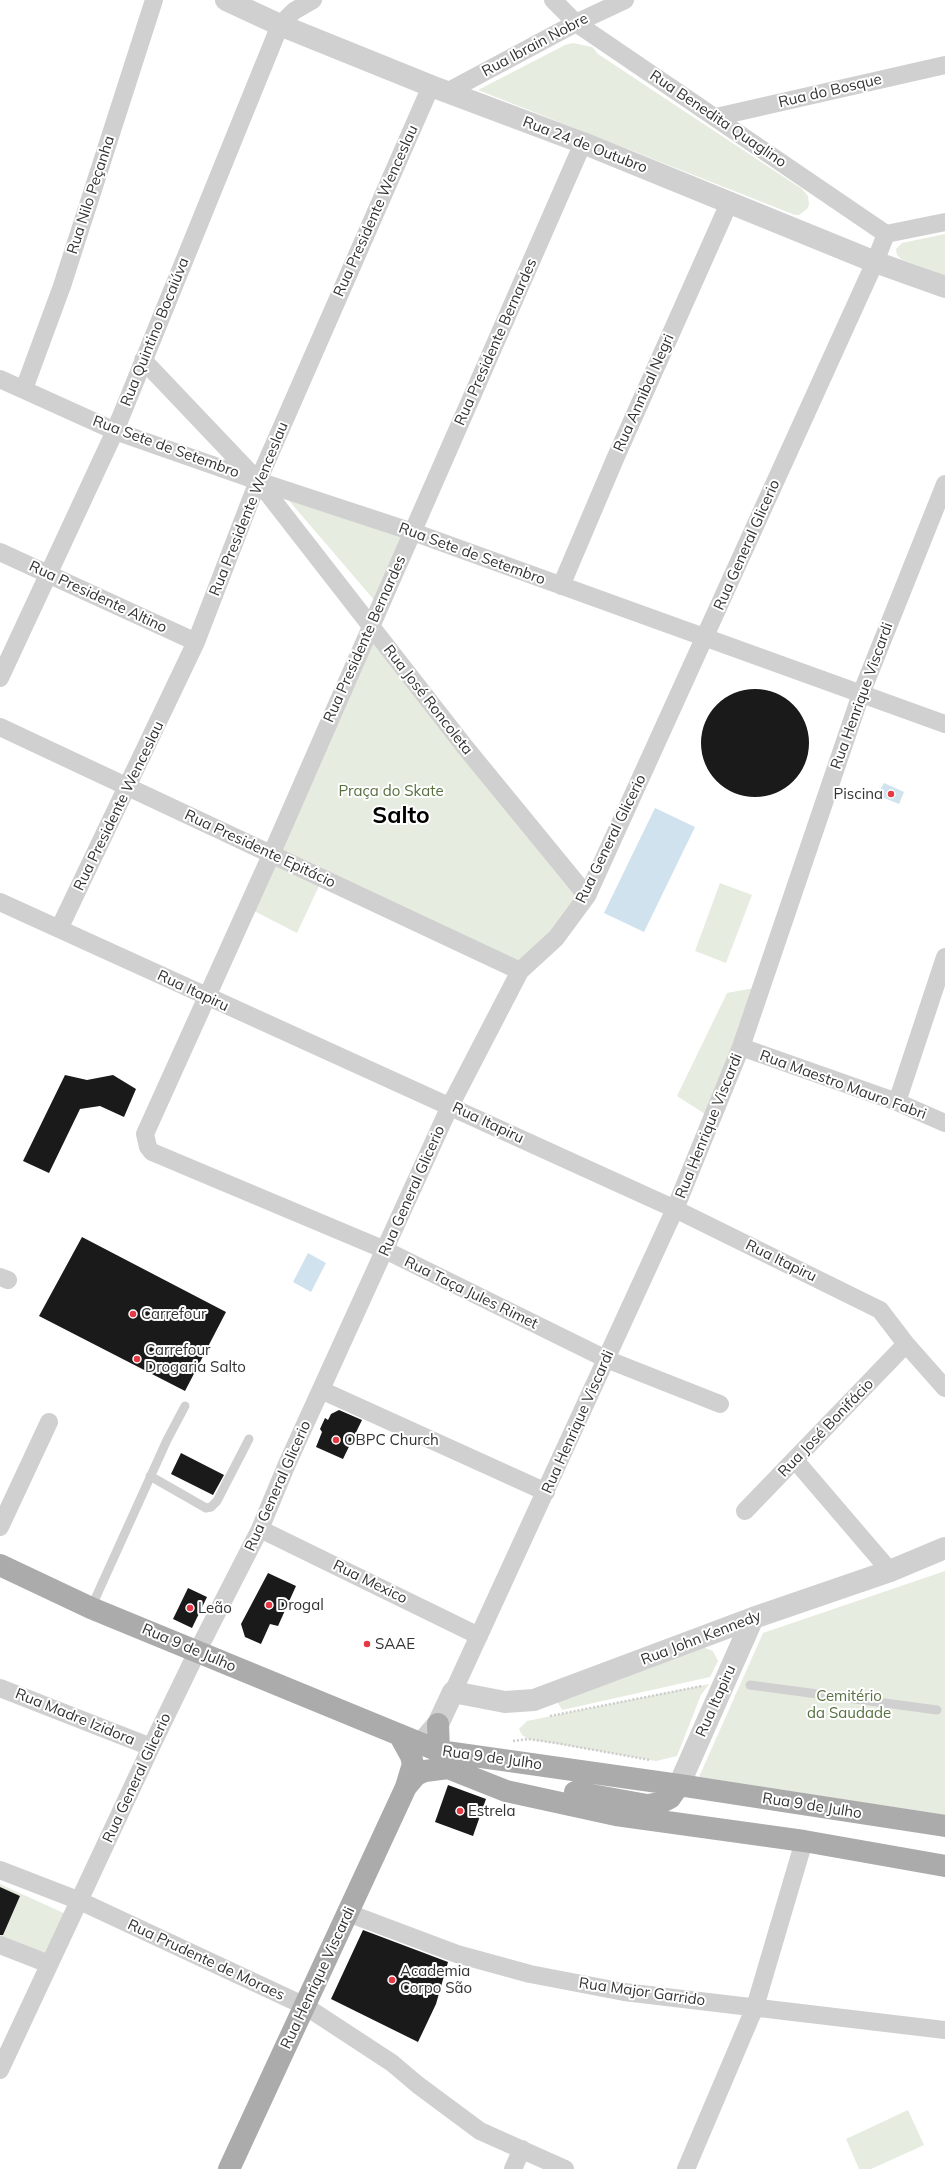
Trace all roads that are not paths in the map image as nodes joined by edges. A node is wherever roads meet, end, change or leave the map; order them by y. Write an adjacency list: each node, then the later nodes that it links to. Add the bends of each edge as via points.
1 (154, 0): 19 (street, Rua Nilo Peçanha, via 62,286)
2 (226, 0): 7 (street, Rua 24 de Outubro)
3 (313, 0): 7 (street, via 294,11)
4 (553, 0): 6 (street, Rua Benedita Quaglino)
5 (625, 0): 6 (street, Rua Ibrain Nobre)
6 (576, 23): 9 (street, Rua Ibrain Nobre); 10 (street, Rua Benedita Quaglino)
7 (280, 25): 9 (street, Rua 24 de Outubro); 17 (street, Rua Quintino Bocaiúva)
8 (945, 64): 10 (street, Rua do Bosque)
9 (439, 89): 11 (street, Rua 24 de Outubro); 21 (street, Rua Presidente Wenceslau)
10 (716, 117): 14 (street, Rua Benedita Quaglino)
11 (583, 143): 12 (street, Rua 24 de Outubro); 23 (street, Rua Presidente Bernardes)
12 (730, 201): 15 (street, Rua 24 de Outubro); 26 (street, Rua Annibal Negri, via 614,459)
13 (945, 222): 14 (street)
14 (886, 234): 15 (street, Rua General Glicerio)
15 (876, 262): 16 (street, Rua 24 de Outubro); 28 (street, Rua General Glicerio)
16 (945, 287)
17 (143, 360): 20 (street, Rua Quintino Bocaiúva); 21 (street, Rua José Roncoleta)
18 (0, 379): 19 (street, Rua Sete de Setembro)
19 (24, 389): 20 (street, Rua Sete de Setembro)
20 (115, 431): 21 (street, Rua Sete de Setembro); 25 (street, Rua Quintino Bocaiúva)
21 (258, 481): 23 (street, Rua Sete de Setembro); 27 (street, Rua José Roncoleta); 29 (street, Rua Presidente Wenceslau)
22 (945, 484): 31 (street, Rua Henrique Viscardi)
23 (413, 532): 26 (street, Rua Sete de Setembro); 27 (street, Rua Presidente Bernardes)
24 (0, 552): 25 (street, Rua Presidente Altino)
25 (49, 573): 29 (street, Rua Presidente Altino); 30 (street, Rua Quintino Bocaiúva)
26 (561, 586): 28 (street, Rua Sete de Setembro)
27 (370, 626): 35 (street, Rua Presidente Bernardes); 36 (street, Rua José Roncoleta, via 465,747)
28 (705, 637): 31 (street, Rua Sete de Setembro); 36 (street, Rua General Glicerio)
29 (196, 642): 34 (street, Rua Presidente Wenceslau)
30 (0, 678)
31 (861, 694): 32 (street, Rua Sete de Setembro); 42 (street, Rua Henrique Viscardi)
32 (945, 724)
33 (0, 727): 34 (street, Rua Presidente Epitácio)
34 (128, 787): 35 (street, Rua Presidente Epitácio); 38 (street, Rua Presidente Wenceslau)
35 (271, 855): 40 (street, Rua Presidente Epitácio); 41 (street, Rua Presidente Bernardes)
36 (588, 896): 40 (street, Rua General Glicerio, via 556,938)
37 (0, 902): 38 (street, Rua Itapiru)
38 (59, 929): 41 (street, Rua Itapiru)
39 (945, 957): 43 (street)
40 (520, 972): 44 (street, Rua General Glicerio)
41 (208, 998): 44 (street, Rua Itapiru); 46 (street, Rua Presidente Bernardes)
42 (741, 1047): 43 (street, Rua Maestro Mauro Fabri); 47 (street, Rua Henrique Viscardi)
43 (897, 1102): 45 (street, Rua Maestro Mauro Fabri)
44 (450, 1106): 47 (street, Rua Itapiru); 48 (street, Rua General Glicerio)
45 (945, 1123)
46 (145, 1134): 48 (street, Rua Taça Jules Rimet, via 148,1148 152,1152)
47 (675, 1208): 49 (street, Rua Itapiru, via 880,1310); 50 (street, Rua Henrique Viscardi)
48 (385, 1250): 50 (street, Rua Taça Jules Rimet); 52 (street, Rua General Glicerio)
49 (906, 1344): 51 (street, Rua Itapiru); 57 (street, Rua José Bonifácio)
50 (606, 1359): 53 (street, Rua Taça Jules Rimet); 59 (street, Rua Henrique Viscardi)
51 (945, 1388)
52 (321, 1390): 59 (street); 62 (street, Rua General Glicerio)
53 (720, 1404)
54 (185, 1406): 58 (lane)
55 (50, 1422): 61 (street)
56 (249, 1439): 58 (lane, via 211,1507 206,1508)
57 (795, 1460): 60 (street, Rua José Bonifácio); 65 (street)
58 (150, 1476): 66 (lane)
59 (546, 1492): 68 (street, Rua Henrique Viscardi)
60 (745, 1511)
61 (0, 1527)
62 (260, 1529): 68 (street, Rua Mexico); 70 (street, Rua General Glicerio)
63 (945, 1548): 65 (street, Rua John Kennedy)
64 (0, 1565): 66 (main road, Rua 9 de Julho)
65 (890, 1571): 67 (street, Rua John Kennedy)
66 (91, 1608): 70 (main road, Rua 9 de Julho)
67 (753, 1618): 69 (street, Rua John Kennedy); 71 (street, Rua Itapiru)
68 (480, 1636): 74 (street, Rua Henrique Viscardi)
69 (702, 1637): 71 (street, via 718,1643 725,1651 729,1659); 74 (street, Rua John Kennedy, via 534,1700 505,1702)
70 (197, 1652): 77 (main road, Rua 9 de Julho); 78 (street, Rua General Glicerio)
71 (729, 1670): 80 (street, Rua Itapiru)
72 (750, 1686): 75 (lane)
73 (0, 1688): 78 (street, Rua Madre Izidora)
74 (453, 1692): 76 (street, Rua Henrique Viscardi)
75 (937, 1710)
76 (438, 1724): 77 (street, Rua Henrique Viscardi, via 429,1737); 79 (main road)
77 (409, 1739): 79 (main road, Rua 9 de Julho); 81 (main road, via 413,1764)
78 (151, 1747): 87 (street, Rua General Glicerio)
79 (444, 1760): 80 (main road, Rua 9 de Julho); 81 (main road, Rua 9 de Julho, via 416,1775); 82 (main road, Rua 9 de Julho, via 506,1791)
80 (679, 1785): 82 (main road, via 670,1798 647,1805 567,1791); 83 (main road, Rua 9 de Julho)
81 (406, 1787): 88 (main road, Rua Henrique Viscardi)
82 (532, 1798): 84 (main road, Rua 9 de Julho, via 616,1815)
83 (945, 1826)
84 (804, 1841): 85 (main road, Rua 9 de Julho); 92 (street)
85 (945, 1866)
86 (0, 1870): 87 (street, Rua Prudente de Moraes)
87 (80, 1901): 90 (street, Rua General Glicerio); 91 (street, Rua Prudente de Moraes)
88 (348, 1913): 91 (main road, Rua Henrique Viscardi); 92 (street, Rua Major Garrido, via 457,1954 530,1974 624,1992)
89 (0, 1945): 90 (street)
90 (49, 1964): 94 (street, Rua General Glicerio)
91 (305, 2006): 95 (street, Rua Prudente de Moraes, via 392,2063 480,2131); 96 (main road, Rua Henrique Viscardi)
92 (755, 2007): 93 (street, Rua Major Garrido); 99 (street)
93 (945, 2030)
94 (0, 2070)
95 (522, 2149): 97 (street); 98 (street, Rua Prudente de Moraes)
96 (229, 2169)
97 (513, 2169)
98 (564, 2169)
99 (686, 2169)

